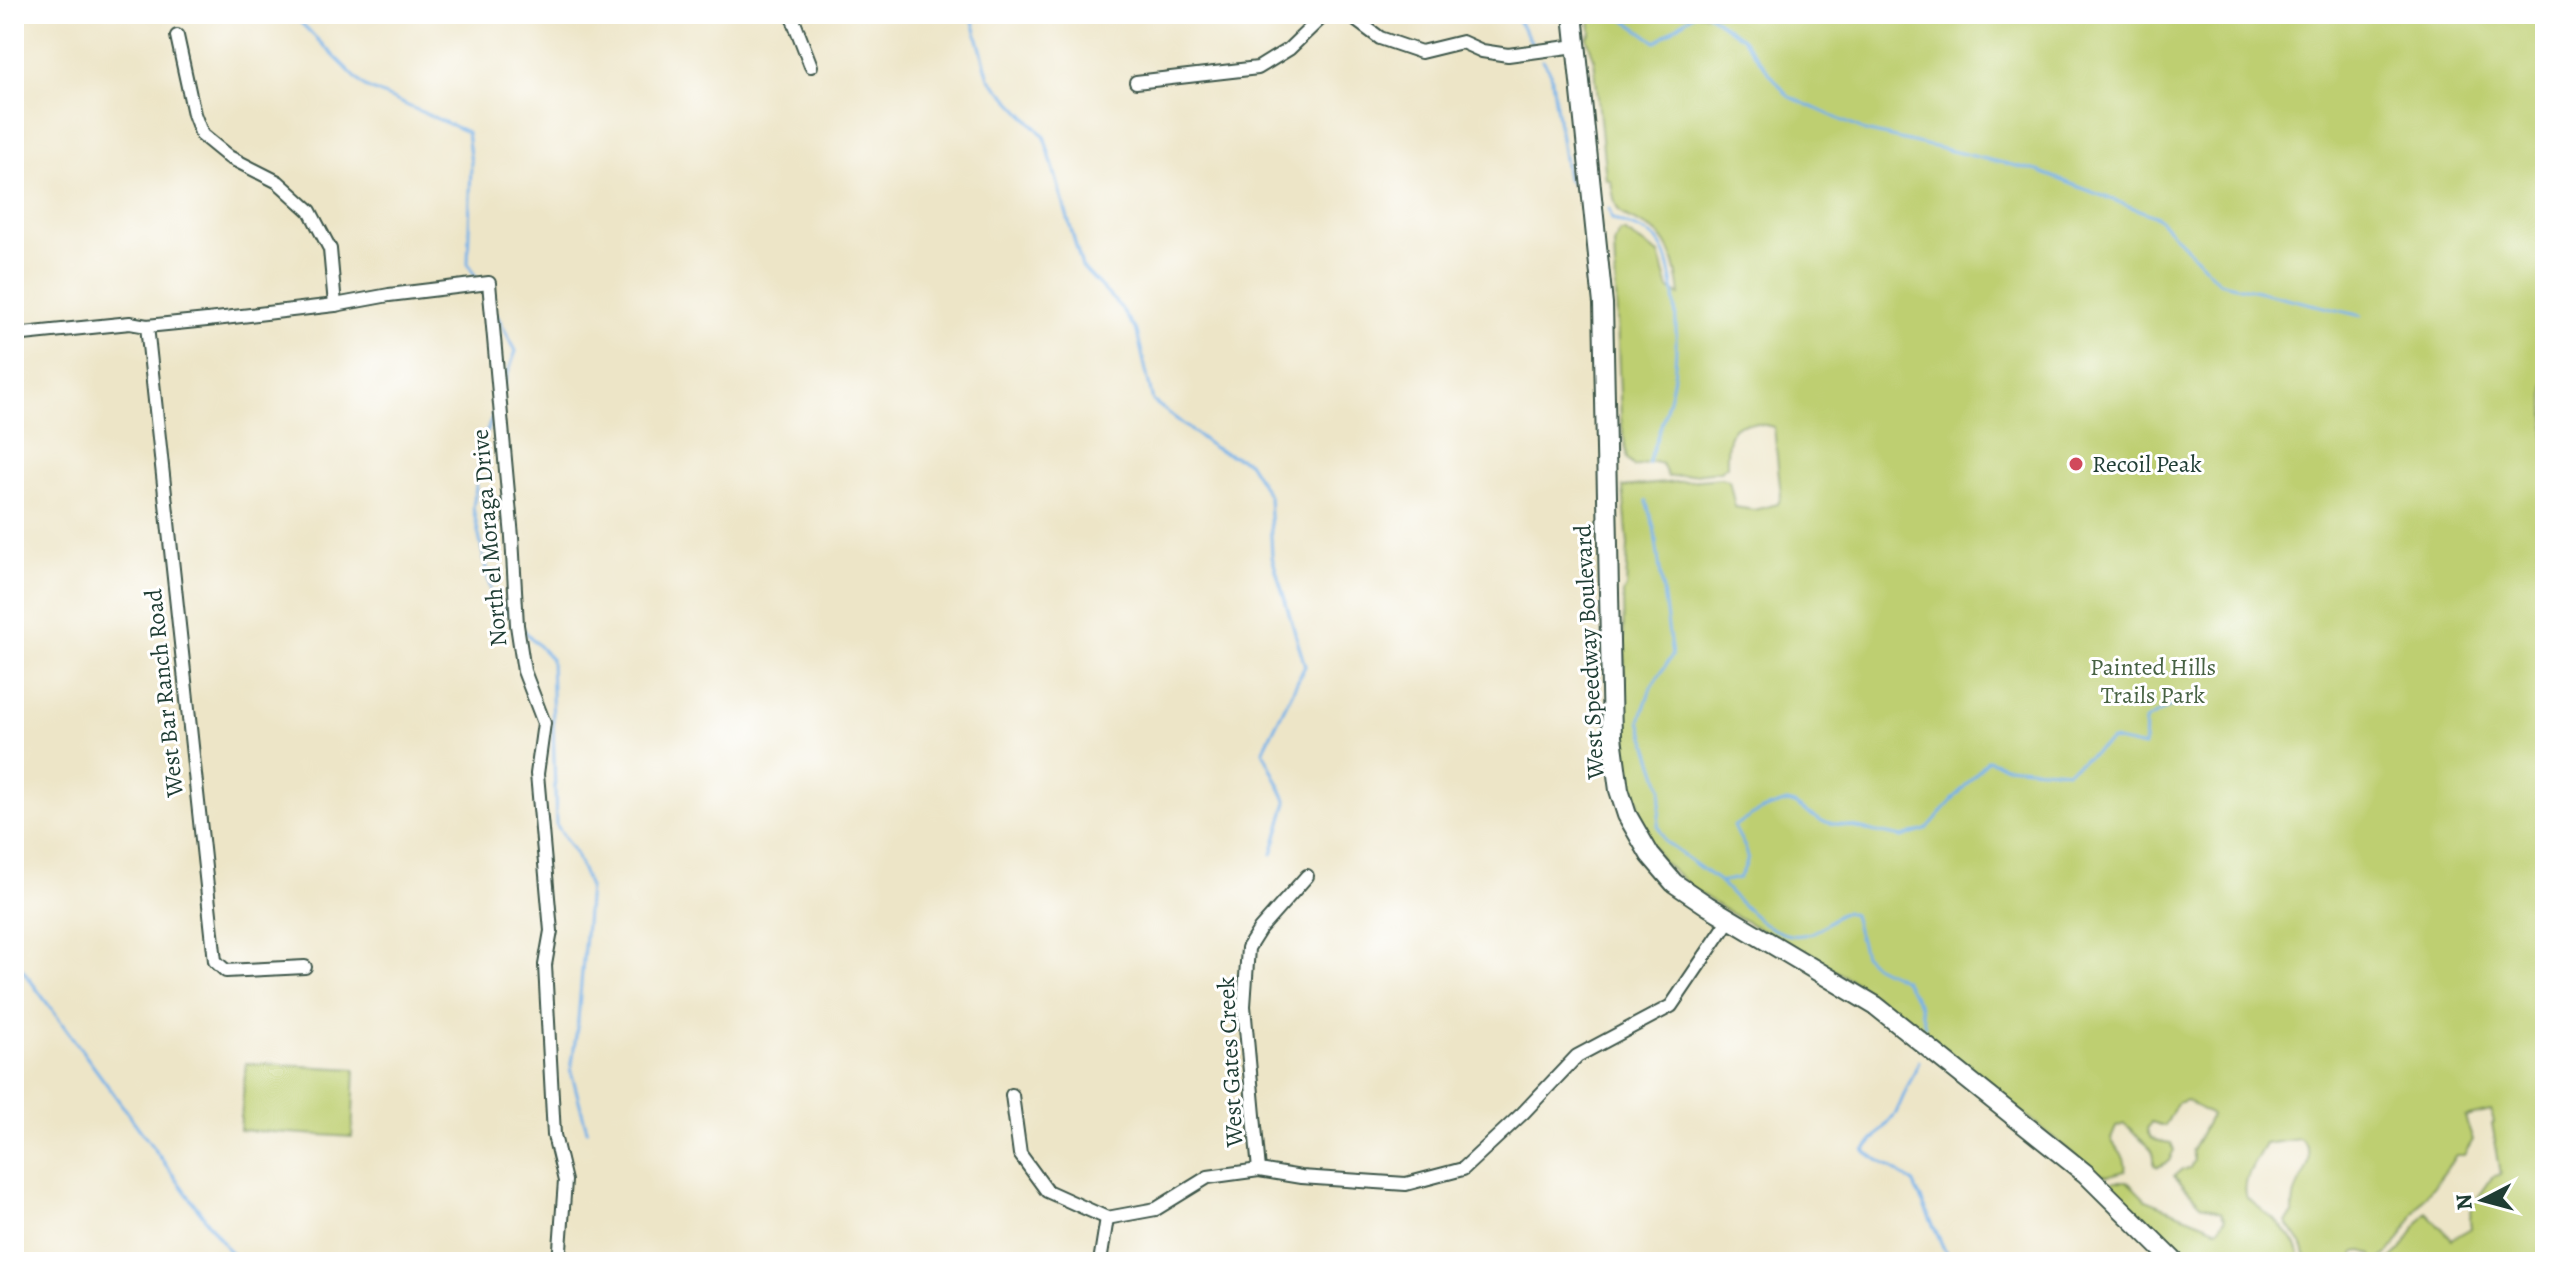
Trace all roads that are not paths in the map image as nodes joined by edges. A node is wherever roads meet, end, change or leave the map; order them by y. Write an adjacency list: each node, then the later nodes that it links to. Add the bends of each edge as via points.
1 (791, 14): 7 (street)
2 (1325, 14): 8 (street, via 1289,49 1258,68)
3 (1348, 14): 6 (street, via 1380,38 1421,52 1462,42 1508,55)
4 (1573, 14): 6 (main road, West Speedway Boulevard)
5 (177, 36): 9 (street, via 202,135 229,157 278,182 310,211 330,249)
6 (1576, 46): 13 (main road, West Speedway Boulevard, via 1603,304 1610,694 1619,790 1650,855 1674,883)
7 (811, 66)
8 (1136, 82)
9 (335, 305): 10 (street, North el Moraga Drive); 18 (street, North el Moraga Drive, via 489,283 517,625 524,671 544,723 537,774 551,931 545,965 554,1135 565,1181)
10 (147, 326): 11 (street, North el Moraga Drive, via 130,323); 14 (street, West Bar Ranch Road, via 215,961 226,971)
11 (14, 335)
12 (1307, 876): 16 (street, West Gates Creek, via 1248,948 1244,1006)
13 (1730, 919): 16 (street, via 1671,1006 1577,1056 1463,1169 1406,1184); 20 (main road, West Speedway Boulevard, via 1876,1006 2086,1174)
14 (305, 967)
15 (1012, 1095): 17 (street, via 1020,1154 1047,1191)
16 (1259, 1170): 17 (street, via 1208,1177 1156,1209)
17 (1107, 1218): 19 (street)
18 (559, 1262)
19 (1100, 1262)
20 (2175, 1262)

